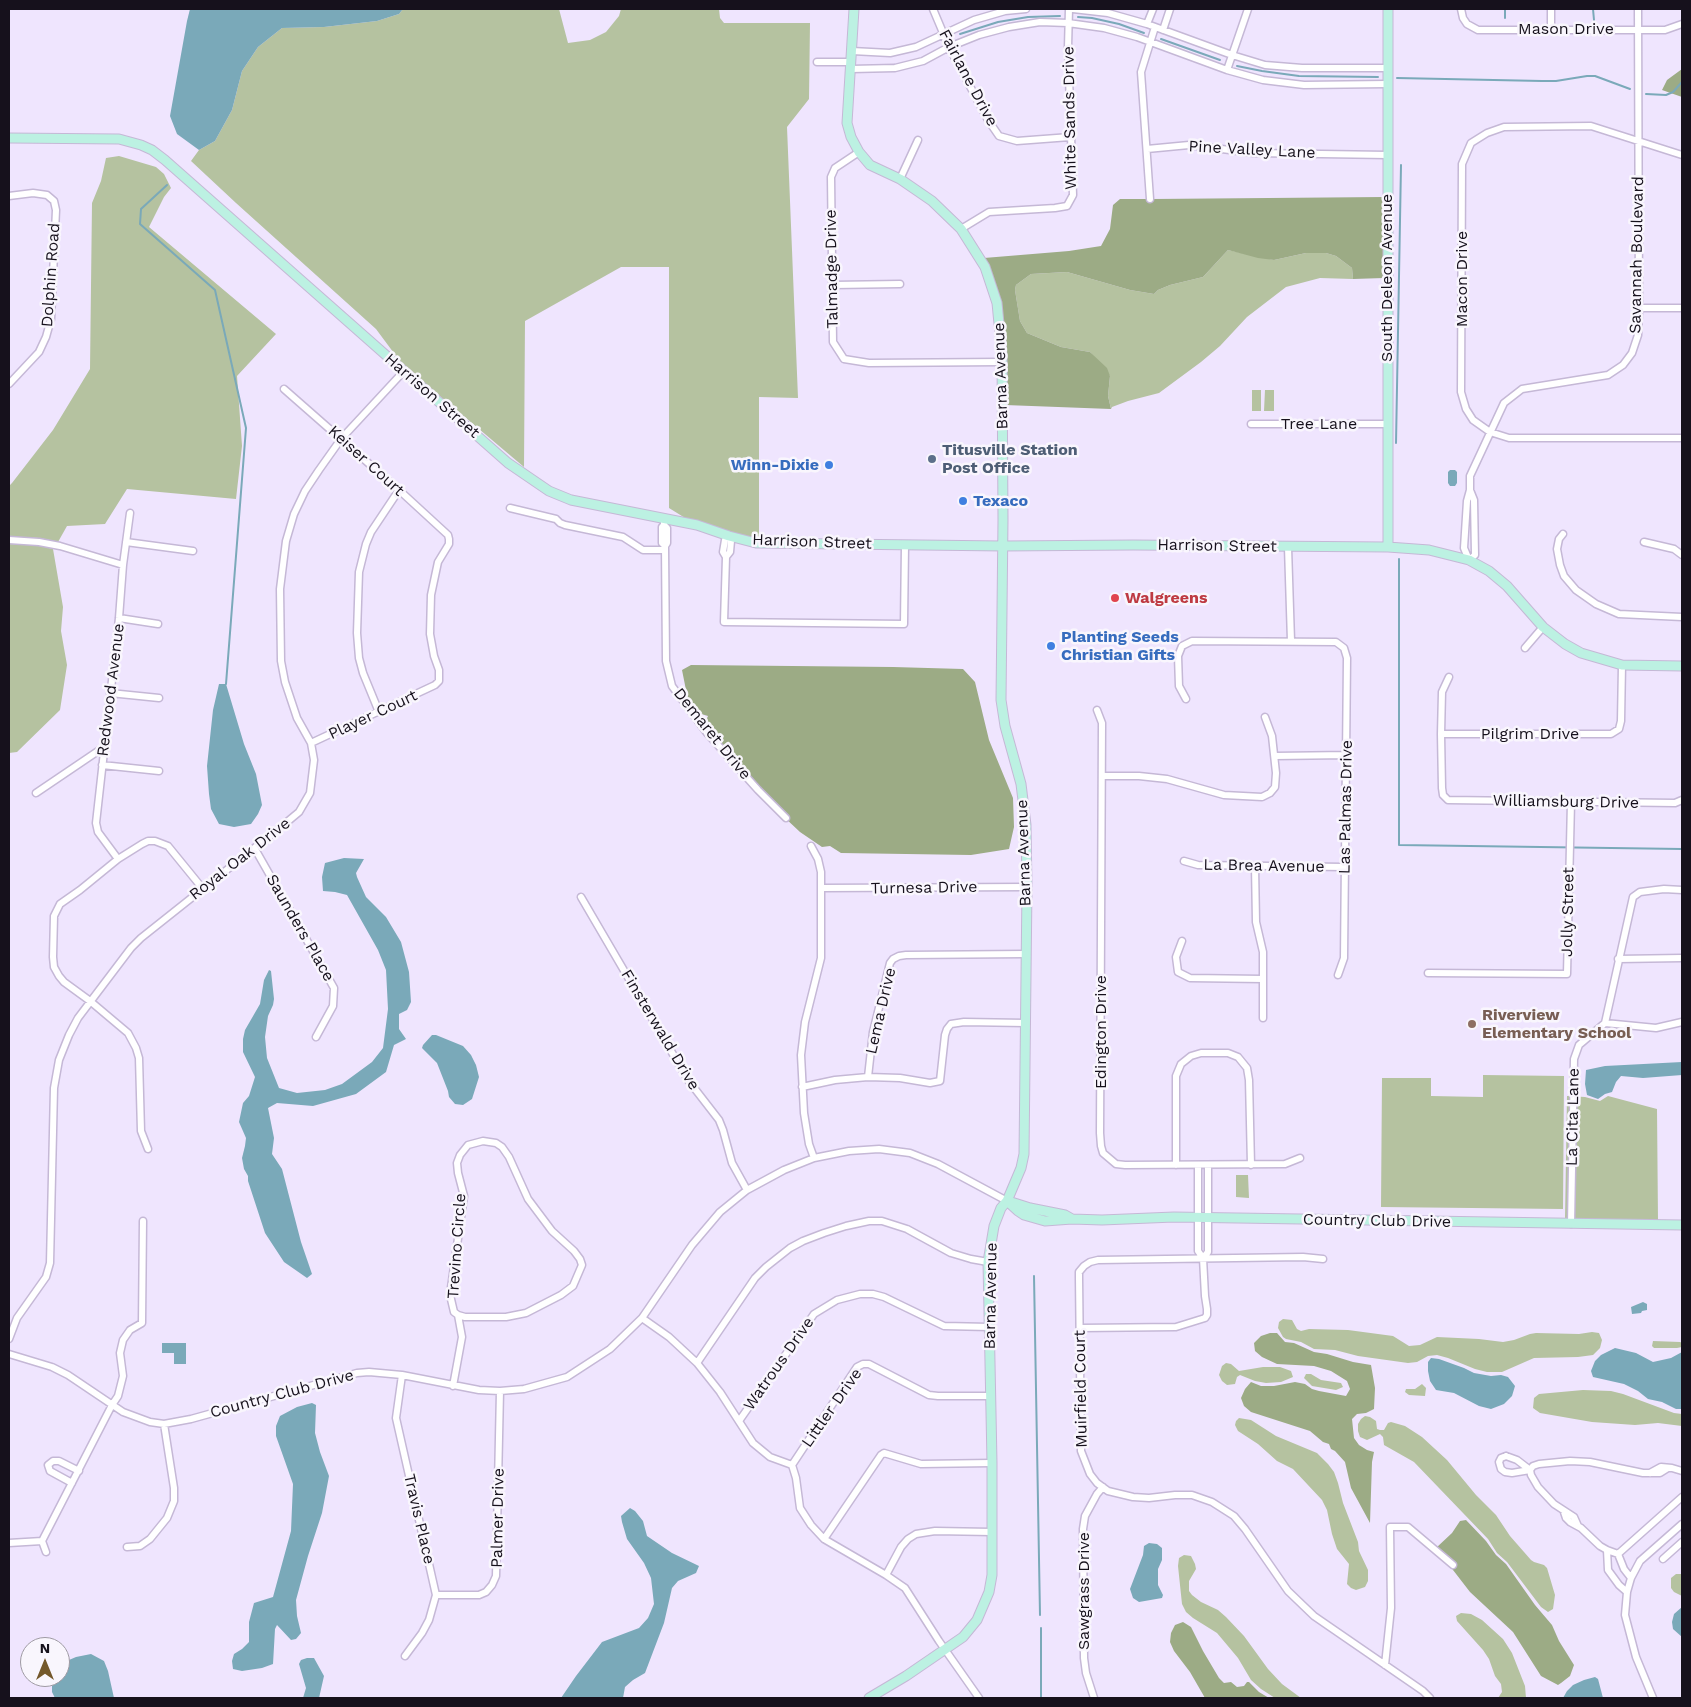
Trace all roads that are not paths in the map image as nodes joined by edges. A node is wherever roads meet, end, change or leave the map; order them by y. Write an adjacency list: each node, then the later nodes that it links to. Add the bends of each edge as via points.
1 (854, 9): 24 (street, Barna Avenue)
2 (933, 9): 21 (street, Fairlane Drive)
3 (1026, 9): 13 (street)
4 (1069, 9): 14 (street, White Sands Drive)
5 (1072, 9): 15 (street, via 1108,13)
6 (1153, 9): 15 (street)
7 (1170, 9): 20 (street)
8 (1248, 9): 25 (street)
9 (1388, 9): 28 (street, South Deleon Avenue)
10 (1461, 9): 18 (street, Mason Drive, via 1464,21 1474,29)
11 (1551, 9): 18 (street)
12 (1638, 9): 19 (street, Savannah Boulevard)
13 (1005, 10): 21 (street)
14 (1068, 23): 22 (street, via 1104,28); 23 (street, via 1040,22 1009,27); 31 (street, White Sands Drive)
15 (1147, 24): 17 (street)
16 (1682, 24): 19 (street, Mason Drive, via 1668,29)
17 (1155, 27): 20 (street); 22 (street)
18 (1551, 28): 19 (street, Mason Drive)
19 (1638, 29): 34 (street, Savannah Boulevard)
20 (1163, 30): 25 (street)
21 (943, 34): 23 (street, Fairlane Drive); 24 (street, via 916,47 890,53)
22 (1150, 41): 29 (street); 35 (street, via 1141,72)
23 (949, 47): 27 (street, via 923,61 895,68); 31 (street, Fairlane Drive, via 999,136 1017,141)
24 (852, 51): 27 (street, Barna Avenue)
25 (1232, 55): 28 (street, via 1266,65 1302,68); 29 (street)
26 (817, 62): 27 (street)
27 (851, 65): 36 (street, Barna Avenue, via 847,123)
28 (1388, 68): 30 (street, South Deleon Avenue)
29 (1227, 70): 30 (street, via 1263,80 1304,85)
30 (1387, 84): 37 (street, South Deleon Avenue)
31 (1070, 136): 42 (street, White Sands Drive, via 1073,195 1067,206 989,212)
32 (9, 138): 48 (street, Harrison Street, via 119,139 152,150)
33 (918, 140): 39 (street)
34 (1638, 140): 38 (street, Macon Drive); 45 (street, Savannah Boulevard); 53 (street, Macon Drive, via 1591,126 1504,127 1471,143 1462,164 1461,392 1466,409)
35 (1147, 149): 37 (street, Pine Valley Lane, via 1189,145 1254,153); 41 (street)
36 (859, 152): 39 (street, Barna Avenue, via 870,165); 44 (street, Talmadge Drive, via 835,168 831,176)
37 (1388, 155): 52 (street, South Deleon Avenue)
38 (1682, 155)
39 (900, 179): 42 (street, Barna Avenue, via 932,201)
40 (9, 196): 49 (street, Dolphin Road, via 47,195 54,201 56,210 51,319 39,352)
41 (1150, 199)
42 (961, 229): 47 (street, Barna Avenue, via 984,267 997,303)
43 (900, 284): 44 (street)
44 (833, 285): 47 (street, Talmadge Drive, via 833,342 844,359 869,363)
45 (1639, 308): 46 (street); 53 (street, Savannah Boulevard, via 1638,335 1632,353 1623,365 1608,374 1522,389 1504,403)
46 (1682, 308)
47 (1002, 362): 67 (street, Barna Avenue)
48 (404, 371): 55 (street, Royal Oak Drive); 60 (street, Harrison Street, via 508,463 549,491 571,500)
49 (9, 384)
50 (284, 389): 55 (street, Keiser Court)
51 (1251, 424): 52 (street, Tree Lane)
52 (1387, 424): 69 (street, South Deleon Avenue)
53 (1490, 432): 54 (street, Macon Drive, via 1509,438); 57 (street, Savannah Boulevard, via 1470,476)
54 (1682, 438)
55 (341, 439): 56 (street, Keiser Court); 92 (street, Royal Oak Drive, via 305,491 294,514 282,570 280,638 283,672 297,718)
56 (399, 490): 84 (street, Keiser Court, via 448,534 449,544 438,562 431,595 430,634 439,670); 89 (street, via 371,532 359,572 359,658)
57 (1470, 490): 73 (street, Savannah Boulevard, via 1464,548); 73 (street, via 1474,500 1475,555)
58 (510, 508): 70 (street, via 556,518 565,526 623,537 643,550)
59 (130, 513): 64 (street, Redwood Avenue)
60 (664, 522): 62 (street, Harrison Street, via 697,525); 70 (street, Demaret Drive, via 662,543)
61 (1563, 534): 75 (street, via 1558,549 1564,576 1576,590 1596,604 1619,614)
62 (729, 536): 66 (street, Harrison Street, via 756,543); 66 (street, via 725,540 724,552 724,622 904,624)
63 (9, 540): 74 (street, via 60,546)
64 (126, 542): 71 (street); 74 (street, Redwood Avenue)
65 (1644, 542): 72 (street)
66 (906, 545): 67 (street, Harrison Street)
67 (1002, 546): 68 (street, Harrison Street); 109 (street, Barna Avenue, via 1001,700 1004,726 1021,784 1026,825)
68 (1288, 547): 69 (street, Harrison Street); 79 (street)
69 (1388, 547): 73 (street, Harrison Street, via 1429,550)
70 (665, 548): 102 (street, Demaret Drive, via 666,661 672,686 707,733)
71 (193, 551)
72 (1682, 554)
73 (1469, 560): 78 (street, Harrison Street, via 1507,586)
74 (122, 565): 76 (street, Redwood Avenue)
75 (1682, 617)
76 (119, 618): 77 (street); 85 (street, Redwood Avenue)
77 (158, 624)
78 (1543, 627): 80 (street); 81 (street, Harrison Street, via 1581,653)
79 (1291, 641): 87 (street, via 1192,641 1182,646 1178,656 1179,686); 95 (street, Las Palmas Drive, via 1336,642 1344,648 1347,658)
80 (1525, 648)
81 (1622, 665): 82 (street, Harrison Street); 91 (street, Pilgrim Drive, via 1621,721 1619,729 1611,734)
82 (1682, 666)
83 (1449, 677): 91 (street, via 1442,692)
84 (435, 686): 89 (street, Player Court)
85 (110, 693): 86 (street); 93 (street, Redwood Avenue)
86 (159, 698)
87 (1186, 699)
88 (1097, 710): 98 (street, Edington Drive, via 1102,723)
89 (379, 712): 92 (street, Player Court)
90 (1265, 717): 94 (street)
91 (1441, 734): 101 (street, Williamsburg Drive, via 1442,788 1448,800)
92 (311, 743): 104 (street, Royal Oak Drive, via 313,782 305,804)
93 (104, 748): 96 (street, Redwood Avenue); 99 (street)
94 (1275, 756): 95 (street); 98 (street, via 1275,787 1262,797 1224,795 1167,779)
95 (1347, 756): 108 (street, Las Palmas Drive)
96 (102, 765): 97 (street); 105 (street, Redwood Avenue, via 96,823 98,832)
97 (159, 771)
98 (1103, 776): 132 (street, Edington Drive, via 1101,1146 1103,1153 1116,1164)
99 (36, 793)
100 (1682, 800): 101 (street, Williamsburg Drive, via 1675,803)
101 (1571, 802): 118 (street, Jolly Street, via 1567,974)
102 (786, 818)
103 (811, 846): 111 (street, via 818,859)
104 (255, 849): 110 (street, Royal Oak Drive); 126 (street, Saunders Place, via 334,988 333,1006)
105 (118, 859): 110 (street, via 148,841 162,843); 121 (street, via 60,904 54,916 54,967 64,982)
106 (1184, 861): 107 (street, La Brea Avenue, via 1198,865)
107 (1255, 866): 108 (street, La Brea Avenue); 120 (street, via 1256,922 1263,952)
108 (1344, 867): 119 (street, Las Palmas Drive, via 1344,958)
109 (1027, 887): 111 (street, Turnesa Drive); 115 (street, Barna Avenue)
110 (203, 888): 121 (street, Royal Oak Drive, via 136,943)
111 (821, 888): 128 (street, via 821,958 805,1022)
112 (1682, 890): 117 (street, via 1640,892 1633,897)
113 (581, 897): 138 (street, Finsterwald Drive, via 688,1080 719,1120 732,1163)
114 (1182, 941): 120 (street, via 1176,958 1178,972 1190,978)
115 (1026, 954): 125 (street, Barna Avenue); 127 (street, Lema Drive, via 906,955 893,959 873,1032)
116 (1682, 958): 117 (street)
117 (1618, 959): 123 (street)
118 (1428, 973)
119 (1338, 976)
120 (1263, 979): 122 (street)
121 (90, 1001): 129 (street, via 128,1033 136,1048 141,1131); 151 (street, Royal Oak Drive, via 63,1046 56,1071 50,1263 46,1277 18,1318)
122 (1263, 1018)
123 (1605, 1022): 124 (street, via 1656,1028); 142 (street, La Cita Lane, via 1579,1045 1574,1059)
124 (1682, 1022)
125 (1026, 1023): 127 (street, via 951,1024 945,1035 940,1081 930,1083); 139 (street, Barna Avenue, via 1024,1154)
126 (316, 1037)
127 (868, 1077): 128 (street)
128 (802, 1087): 130 (street, via 809,1144)
129 (148, 1149)
130 (814, 1158): 138 (street, Country Club Drive); 139 (street, Country Club Drive, via 878,1148 910,1153 938,1164)
131 (1300, 1158): 135 (street, Edington Drive, via 1285,1164)
132 (1176, 1165): 133 (street, Edington Drive); 135 (street, via 1176,1076 1181,1064 1201,1053 1228,1053 1238,1057 1247,1068)
133 (1198, 1165): 134 (street, Edington Drive); 136 (street)
134 (1208, 1165): 135 (street, Edington Drive); 137 (street)
135 (1250, 1165)
136 (1198, 1185): 137 (street); 140 (street)
137 (1208, 1186): 140 (street)
138 (747, 1190): 148 (street, Country Club Drive, via 720,1212 692,1245)
139 (1007, 1201): 140 (street, Country Club Drive, via 1024,1215 1045,1220); 146 (street, Barna Avenue, via 994,1226)
140 (1201, 1219): 142 (street, Country Club Drive); 144 (street, via 1198,1251); 144 (street, via 1208,1252)
141 (143, 1221): 158 (street, via 142,1323 126,1334 120,1346 123,1382)
142 (1571, 1224): 143 (street, Country Club Drive)
143 (1682, 1226)
144 (1203, 1258): 145 (street, Muirfield Court); 150 (street, Muirfield Court, via 1090,1262 1080,1272); 150 (street, via 1208,1309 1202,1320 1176,1327)
145 (1323, 1259)
146 (988, 1262): 149 (street, Barna Avenue); 153 (street, via 951,1253 907,1229 882,1221 869,1221 824,1233 790,1248 755,1278)
147 (458, 1315): 147 (street, Trevino Circle, via 506,1317 526,1313 549,1303 573,1286 582,1265 574,1251 552,1231 528,1199 502,1147 490,1142 468,1145 457,1163 464,1196 450,1295 454,1312); 155 (street, Trevino Circle, via 462,1337)
148 (642, 1318): 153 (street); 156 (street, Country Club Drive, via 610,1349 567,1377 524,1389)
149 (990, 1328): 157 (street, Barna Avenue); 159 (street, Watrous Drive, via 944,1326 873,1294 837,1300 814,1314)
150 (1080, 1328): 166 (street, Muirfield Court, via 1081,1451 1090,1474)
151 (9, 1339)
152 (9, 1354): 158 (street, Country Club Drive, via 52,1367)
153 (697, 1363): 159 (street)
154 (402, 1375): 155 (street, Country Club Drive); 160 (street, Country Club Drive, via 357,1373 191,1420); 184 (street, Travis Place, via 396,1418)
155 (453, 1386): 156 (street, Country Club Drive)
156 (500, 1391): 184 (street, Palmer Drive, via 496,1576 492,1586 479,1595)
157 (991, 1396): 161 (street, Barna Avenue); 162 (street, Littler Drive, via 929,1395 869,1364 863,1364 857,1367)
158 (112, 1405): 160 (street, Country Club Drive, via 136,1418); 163 (street)
159 (739, 1421): 162 (street, via 753,1443 770,1458)
160 (164, 1424): 174 (street, via 174,1501 167,1518 150,1539 140,1546)
161 (992, 1464): 169 (street, Barna Avenue); 170 (street, via 921,1464 884,1453)
162 (792, 1465): 170 (street, via 800,1508)
163 (79, 1471): 165 (street); 165 (street, via 60,1461 48,1465 50,1471)
164 (1682, 1471): 175 (street, via 1668,1468 1660,1473 1628,1471 1580,1461 1533,1466 1530,1475 1538,1487 1570,1522)
165 (72, 1483): 171 (street)
166 (1103, 1487): 187 (street, Muirfield Court, via 1133,1498 1192,1495 1217,1504 1234,1516 1288,1591 1314,1616); 190 (street, Sawgrass Drive, via 1096,1494 1082,1529 1084,1658)
167 (1682, 1498): 177 (street)
168 (1682, 1524): 180 (street, via 1647,1553)
169 (992, 1532): 181 (street, via 926,1531 916,1534 901,1547); 185 (street, Barna Avenue, via 992,1575 983,1607 963,1637)
170 (824, 1539): 181 (street)
171 (42, 1541): 173 (street); 176 (street)
172 (1682, 1542): 178 (street)
173 (9, 1543)
174 (127, 1547)
175 (1607, 1550): 177 (street); 183 (street, via 1608,1570)
176 (46, 1552)
177 (1619, 1556): 180 (street); 182 (street)
178 (1664, 1559)
179 (1453, 1566): 187 (street, via 1408,1527 1390,1527 1392,1608)
180 (1636, 1568): 182 (street)
181 (886, 1575): 185 (street, via 905,1588)
182 (1631, 1578): 183 (street)
183 (1627, 1592): 192 (street, via 1625,1616 1636,1657)
184 (436, 1595): 186 (street, Travis Place, via 429,1620)
185 (945, 1650): 188 (street, Barna Avenue); 189 (street)
186 (405, 1656)
187 (1385, 1665): 191 (street, Muirfield Court)
188 (872, 1697)
189 (979, 1698)
190 (1094, 1698)
191 (1430, 1698)
192 (1653, 1698)

